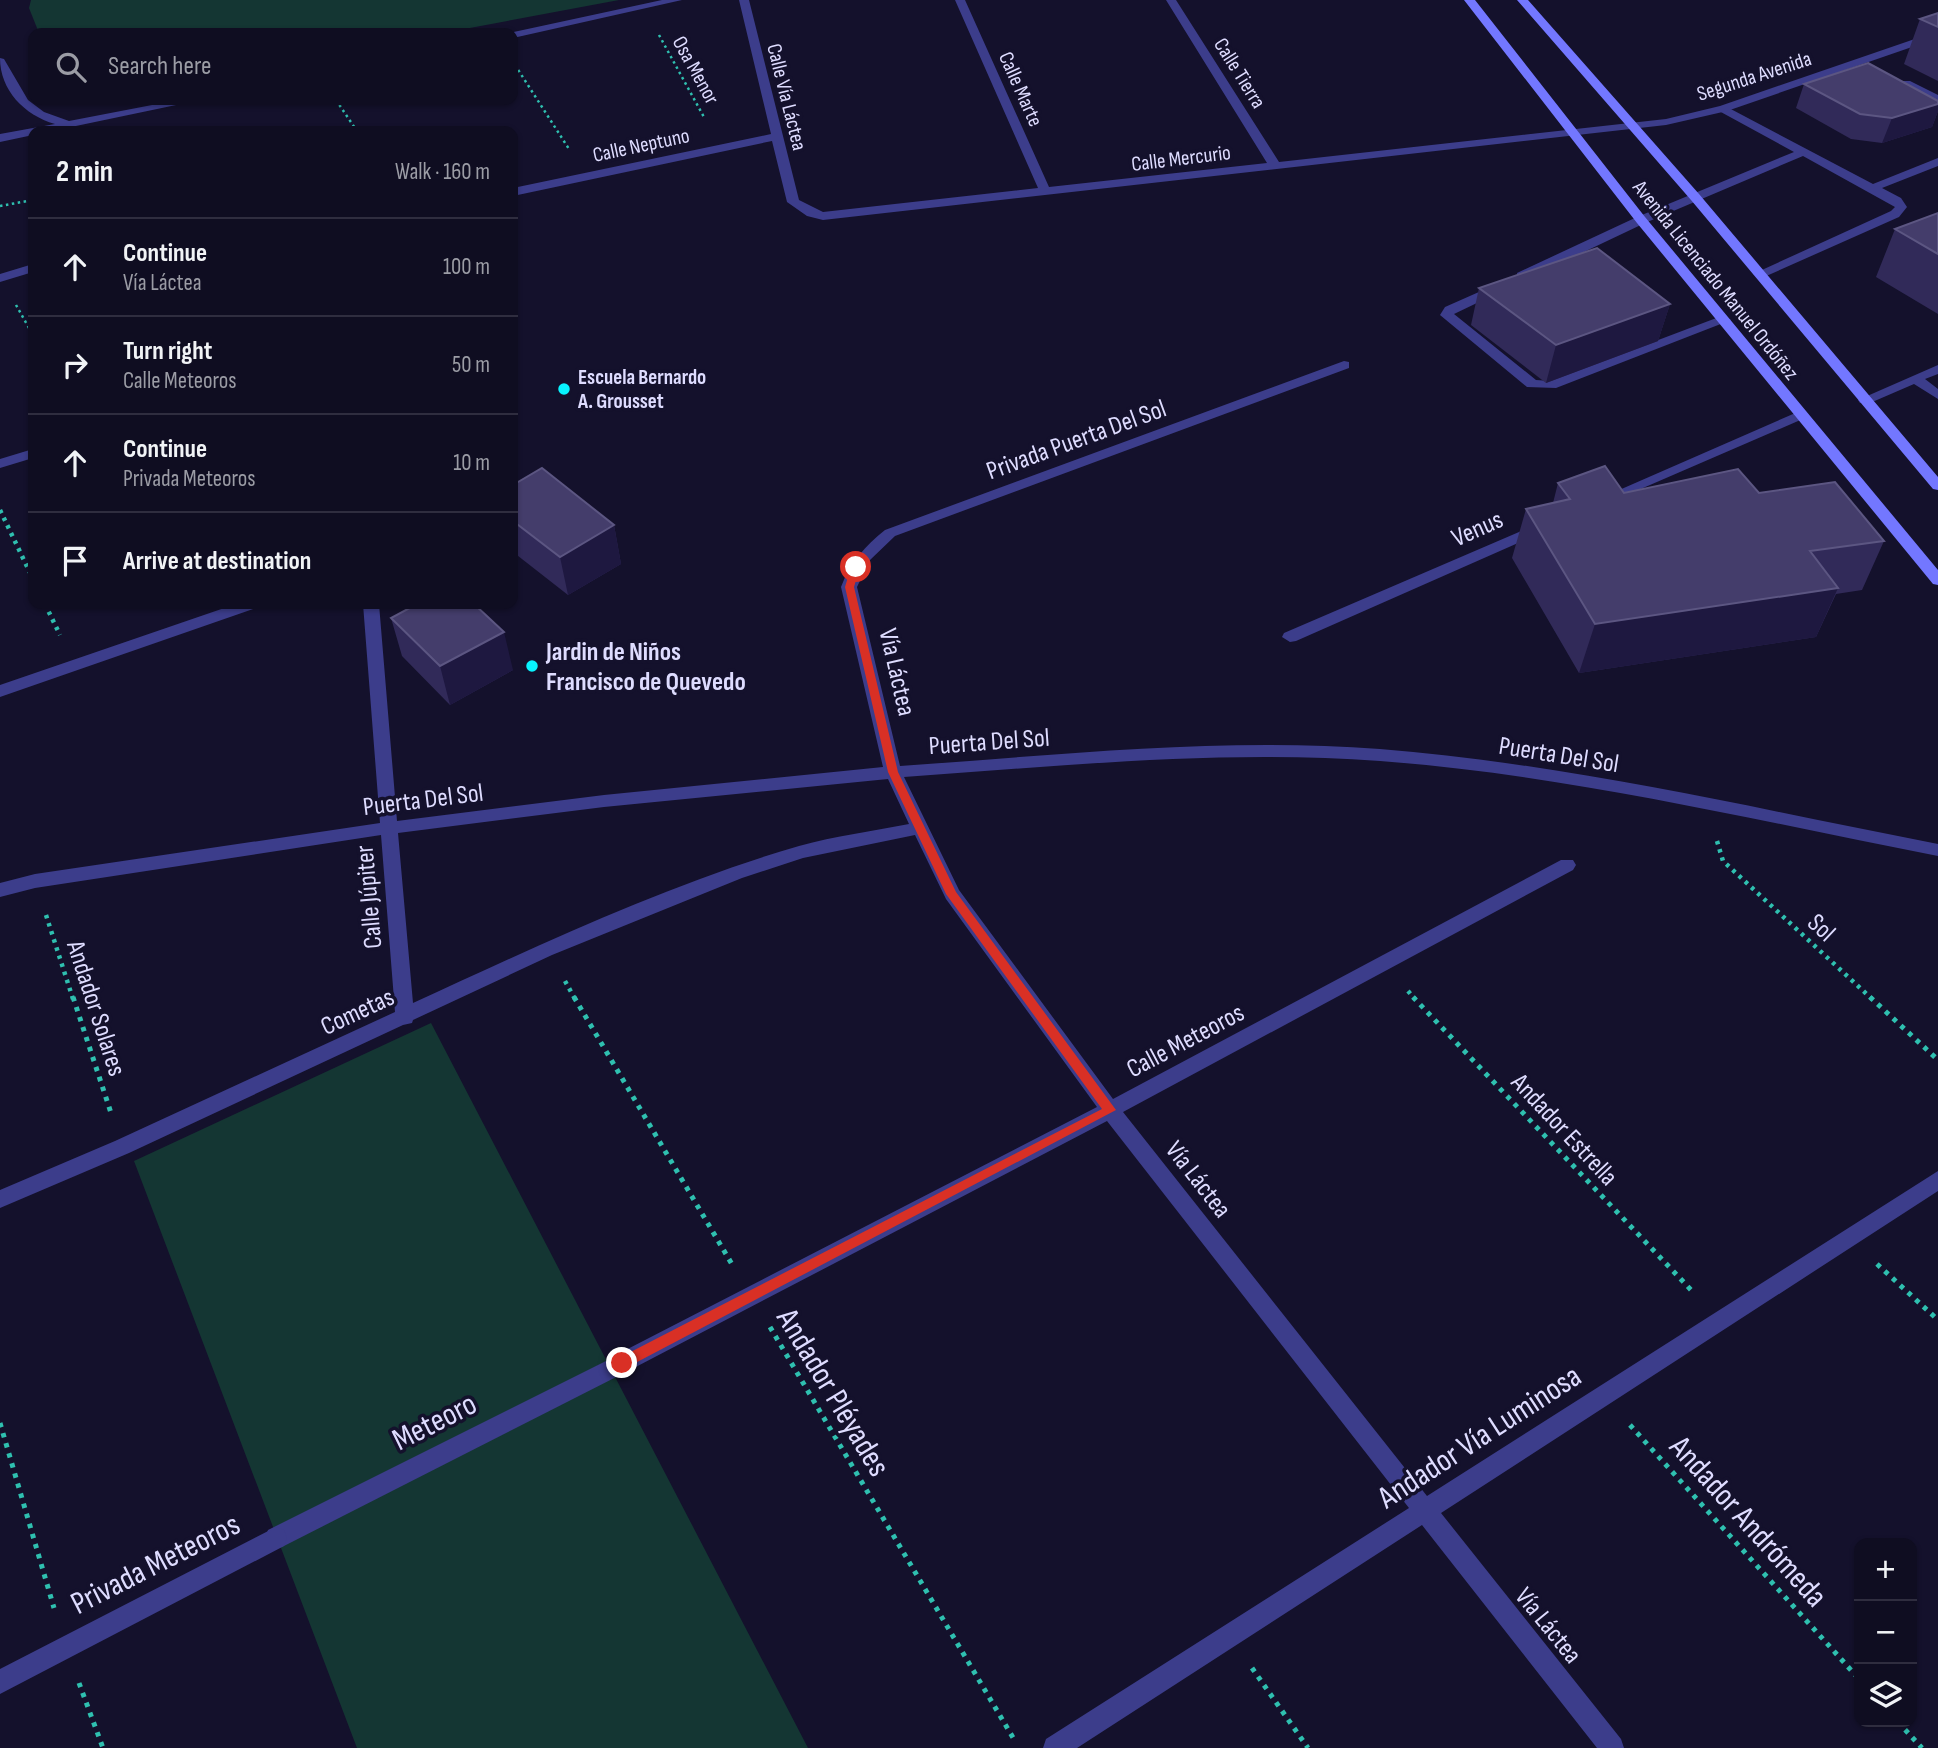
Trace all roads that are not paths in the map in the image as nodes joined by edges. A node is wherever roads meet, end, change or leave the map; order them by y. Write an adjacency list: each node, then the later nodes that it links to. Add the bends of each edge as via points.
1 (677, 0): 7 (street)
2 (744, 0): 19 (street, Calle Vía Láctea)
3 (960, 0): 26 (street, Calle Marte)
4 (1171, 0): 23 (street, Calle Tierra)
5 (1469, 0): 18 (main road, Avenida Licenciado Manuel Ordóñez)
6 (1522, 0): 16 (main road, Avenida Licenciado Manuel Ordóñez)
7 (518, 34)
8 (1938, 34): 13 (street, Segunda Avenida)
9 (0, 61): 14 (street, via 27,109)
10 (1906, 83): 11 (street)
11 (1938, 100)
12 (172, 105): 15 (street)
13 (1723, 109): 16 (street, Segunda Avenida); 21 (street)
14 (67, 126)
15 (81, 126)
16 (1634, 127): 18 (street, Segunda Avenida); 27 (main road, Avenida Licenciado Manuel Ordóñez)
17 (28, 132): 20 (street)
18 (1576, 134): 23 (street, Calle Mercurio); 29 (main road, Avenida Licenciado Manuel Ordóñez)
19 (777, 136): 25 (street, Calle Neptuno); 28 (street, Calle Vía Láctea)
20 (0, 138)
21 (1803, 152): 24 (street); 27 (street)
22 (1938, 162): 24 (street)
23 (1276, 167): 26 (street, Calle Mercurio)
24 (1872, 188): 31 (street, via 1901,207 1895,214)
25 (518, 191)
26 (1046, 193): 28 (street, Calle Mercurio, via 841,216 811,213)
27 (1695, 197): 29 (street); 31 (main road, Avenida Licenciado Manuel Ordóñez)
28 (793, 202)
29 (1641, 220): 33 (main road, Avenida Licenciado Manuel Ordóñez); 33 (street, via 1447,315 1540,386)
30 (28, 270): 32 (street)
31 (1759, 274): 38 (main road, Avenida Licenciado Manuel Ordóñez)
32 (0, 278)
33 (1724, 320): 39 (main road, Avenida Licenciado Manuel Ordóñez)
34 (1344, 365): 46 (street, Privada Puerta Del Sol, via 890,533 856,567)
35 (1938, 369): 36 (street)
36 (1916, 379): 37 (street); 38 (street)
37 (1938, 395)
38 (1865, 400): 42 (main road, Avenida Licenciado Manuel Ordóñez)
39 (1800, 415): 43 (street); 45 (main road, Avenida Licenciado Manuel Ordóñez)
40 (28, 455): 41 (street)
41 (0, 464)
42 (1938, 486)
43 (1583, 509)
44 (1557, 520): 49 (street, Venus)
45 (1938, 580)
46 (849, 587): 51 (street, Vía Láctea)
47 (237, 609): 50 (street)
48 (371, 609): 52 (street, Calle Júpiter)
49 (1290, 637)
50 (0, 691)
51 (893, 772): 52 (street, Puerta Del Sol); 53 (street, Vía Láctea); 54 (street, Puerta Del Sol, via 1215,750 1379,755 1530,771)
52 (388, 828): 56 (street, Puerta Del Sol); 57 (street, Calle Júpiter)
53 (920, 828): 57 (street, Cometas, via 802,852 736,873 546,950); 58 (street, Vía Láctea, via 951,894)
54 (1938, 850)
55 (1567, 865): 58 (street, Calle Meteoros)
56 (0, 890)
57 (405, 1018): 60 (street, Cometas)
58 (1110, 1110): 61 (street, Calle Meteoros); 62 (street, Vía Láctea)
59 (1938, 1180): 62 (street, Andador Vía Luminosa)
60 (0, 1199)
61 (622, 1363): 63 (street, Meteoro)
62 (1424, 1513): 65 (street, Andador Vía Luminosa); 66 (street, Vía Láctea)
63 (276, 1538): 64 (street, Privada Meteoros)
64 (0, 1682)
65 (1055, 1748)
66 (1612, 1748)

